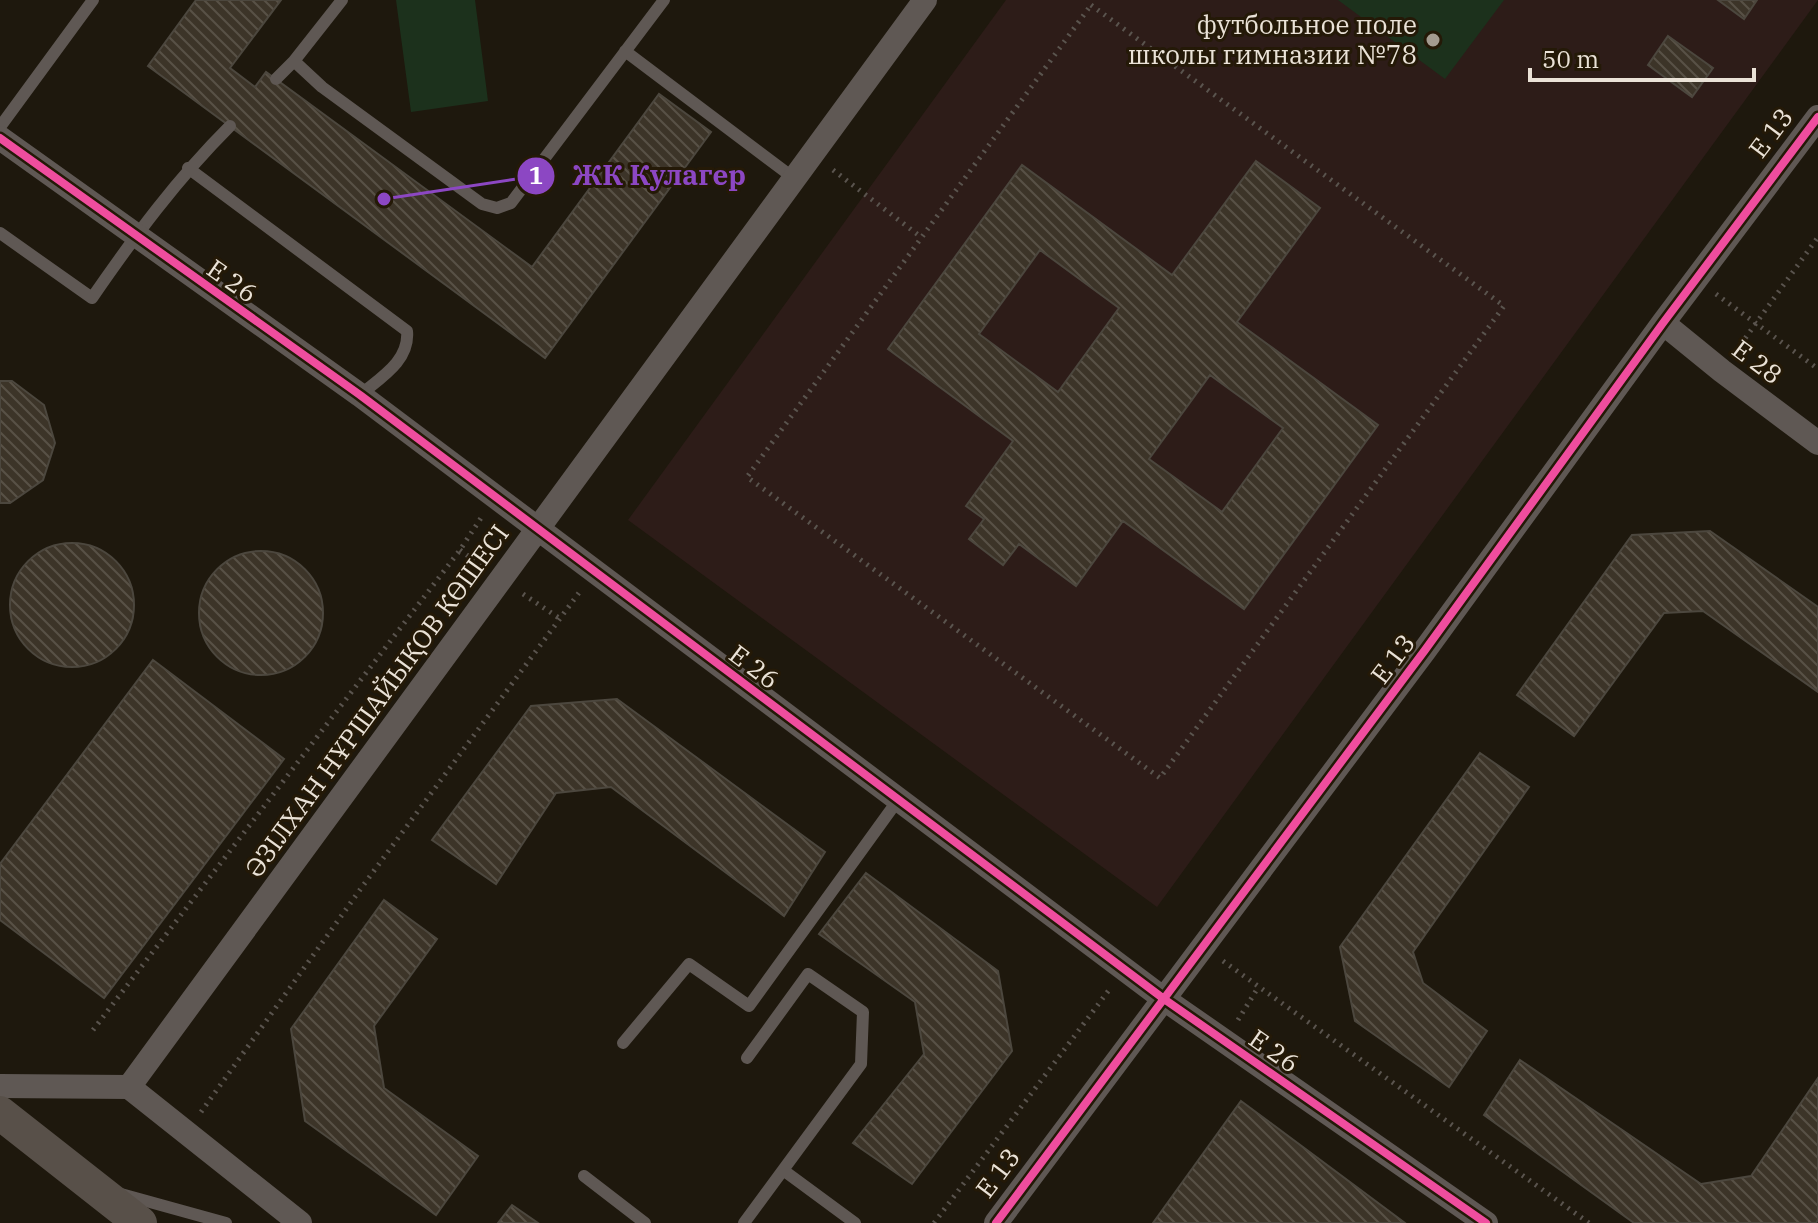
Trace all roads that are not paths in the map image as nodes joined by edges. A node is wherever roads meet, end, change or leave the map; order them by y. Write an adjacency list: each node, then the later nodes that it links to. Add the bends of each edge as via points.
1 (93, 0): 10 (lane)
2 (342, 0): 6 (lane)
3 (664, 0): 5 (lane)
4 (925, 0): 13 (street, ӘЗІЛХАН НҰРШАЙЫҚОВ КӨШЕСІ)
5 (625, 51): 6 (lane, via 511,203 497,208 482,204); 13 (lane)
6 (294, 61): 7 (lane)
7 (276, 79)
8 (1818, 117): 16 (street, E 13)
9 (230, 126): 12 (lane)
10 (0, 127)
11 (0, 138): 15 (street, E 26)
12 (188, 168): 15 (lane); 17 (lane, via 407,331 398,363)
13 (795, 179): 19 (street, ӘЗІЛХАН НҰРШАЙЫҚОВ КӨШЕСІ)
14 (0, 233): 15 (lane, via 92,298)
15 (135, 236): 17 (street, E 26)
16 (1663, 323): 18 (street, E 28); 21 (street, E 13)
17 (360, 395): 19 (street, E 26)
18 (1818, 443)
19 (538, 530): 20 (street, E 26); 25 (street, ӘЗІЛХАН НҰРШАЙЫҚОВ КӨШЕСІ)
20 (898, 800): 21 (street, E 26); 22 (lane, via 749,1006 689,964)
21 (1164, 999): 36 (street, E 13); 37 (street, E 26)
22 (623, 1043)
23 (747, 1058): 27 (lane, via 808,974 863,1012 861,1064)
24 (0, 1086): 25 (street)
25 (129, 1087): 32 (street)
26 (0, 1113): 29 (street)
27 (783, 1170): 34 (lane); 35 (lane)
28 (584, 1176): 33 (lane)
29 (94, 1187): 30 (street); 31 (lane)
30 (140, 1223)
31 (226, 1223)
32 (300, 1223)
33 (645, 1223)
34 (744, 1223)
35 (855, 1223)
36 (996, 1223)
37 (1486, 1223)

